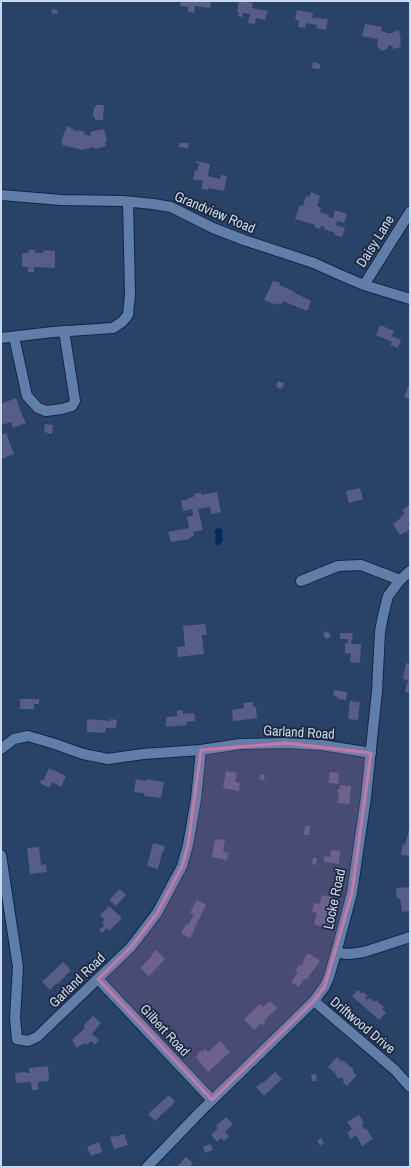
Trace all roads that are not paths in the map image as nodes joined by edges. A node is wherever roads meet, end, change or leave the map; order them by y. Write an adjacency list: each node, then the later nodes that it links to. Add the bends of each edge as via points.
1 (1, 195): 2 (street, Grandview Road)
2 (128, 202): 4 (street, Grandview Road, via 171,207 213,228 314,263); 6 (street, via 128,315 113,328)
3 (410, 212): 4 (street, Daisy Lane)
4 (364, 284): 5 (street, Grandview Road)
5 (410, 299)
6 (64, 331): 7 (street); 7 (street, via 75,402 72,406 46,411 38,408 27,396)
7 (14, 337): 8 (street)
8 (1, 338)
9 (410, 571): 10 (street, Locke Road)
10 (400, 580): 11 (street, via 361,565 338,566); 14 (street, Locke Road, via 388,596 380,632)
11 (301, 581)
12 (1, 748): 13 (street, Garland Road, via 14,739 28,736 83,754 108,759)
13 (201, 750): 14 (street, Garland Road, via 240,744 286,742); 18 (street, Garland Road, via 196,799 182,866 157,913 131,947)
14 (371, 753): 17 (street, Locke Road, via 352,893)
15 (1, 855): 18 (street, Garland Road, via 18,967 17,1039 28,1041 37,1037)
16 (410, 937): 17 (street, via 364,952)
17 (336, 953): 19 (street, Locke Road, via 326,986)
18 (98, 979): 21 (street, Gilbert Road)
19 (314, 1001): 20 (street, Driftwood Drive); 21 (street, Locke Road)
20 (410, 1085)
21 (212, 1100): 22 (street, Locke Road)
22 (147, 1167)

